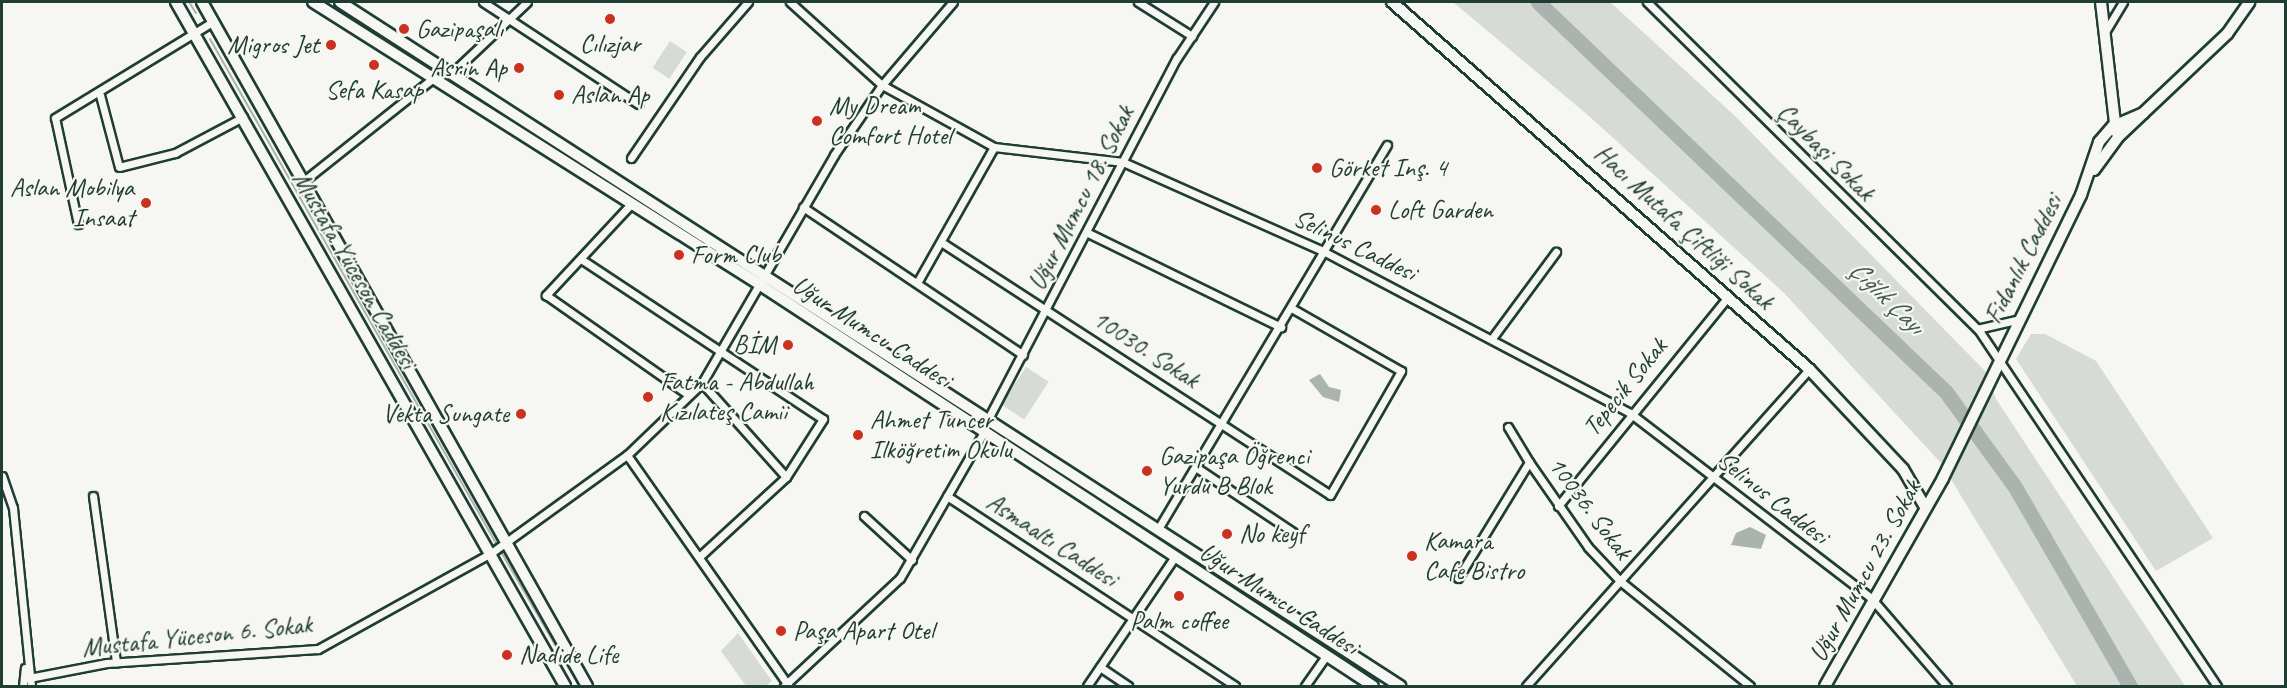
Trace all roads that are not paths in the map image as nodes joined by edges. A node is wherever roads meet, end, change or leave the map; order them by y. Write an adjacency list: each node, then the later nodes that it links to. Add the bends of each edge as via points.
1 (176, 2): 19 (street, Mustafa Yüceson Caddesi)
2 (202, 2): 18 (street, Mustafa Yüceson Caddesi)
3 (313, 2): 23 (street, Uğur Mumcu Caddesi)
4 (340, 2): 22 (street, Uğur Mumcu Caddesi)
5 (483, 2): 17 (street)
6 (527, 2): 17 (street)
7 (748, 2): 33 (street, via 700,57)
8 (790, 2): 24 (street, Selinus Caddesi)
9 (953, 2): 24 (street, Mustafa Yüceson 6. Sokak)
10 (1138, 2): 21 (street)
11 (1214, 2): 21 (street, Uğur Mumcu 18. Sokak)
12 (1392, 2): 48 (street, Hacı Mutafa Çiftliği Sokak)
13 (1647, 2): 53 (street, Çaybaşi Sokak)
14 (2101, 2): 20 (street)
15 (2123, 2): 20 (street)
16 (2249, 2): 27 (street, Fidanlık Caddesi, via 2227,34)
17 (510, 19): 22 (street); 26 (street)
18 (214, 21): 19 (street); 36 (street, Mustafa Yüceson Caddesi)
19 (193, 32): 25 (street); 28 (street, Mustafa Yüceson Caddesi)
20 (2105, 32): 29 (street)
21 (1192, 36): 34 (street, Uğur Mumcu 18. Sokak)
22 (452, 73): 45 (street, Uğur Mumcu Caddesi)
23 (432, 79): 36 (street); 37 (street, Uğur Mumcu Caddesi)
24 (882, 85): 32 (street, Selinus Caddesi); 38 (street, Mustafa Yüceson 6. Sokak)
25 (100, 95): 28 (street, via 119,167 175,153); 39 (street, via 55,118)
26 (638, 104)
27 (2143, 113): 29 (street, Fidanlık Caddesi); 30 (street, Fidanlık Caddesi)
28 (243, 117): 81 (street, Mustafa Yüceson Caddesi)
29 (2113, 126): 30 (street); 35 (street, Fidanlık Caddesi, via 2099,142)
30 (2119, 136): 35 (street, Fidanlık Caddesi)
31 (1387, 145): 42 (street)
32 (994, 147): 34 (street, Selinus Caddesi); 41 (street)
33 (631, 158)
34 (1123, 162): 40 (street, Uğur Mumcu 18. Sokak); 42 (street, Selinus Caddesi)
35 (2088, 178): 51 (street, Fidanlık Caddesi)
36 (305, 180): 80 (street, Mustafa Yüceson Caddesi)
37 (631, 204): 44 (street); 47 (street, Uğur Mumcu Caddesi)
38 (803, 207): 45 (street, Mustafa Yüceson 6. Sokak); 46 (street)
39 (78, 224)
40 (1088, 233): 50 (street, Uğur Mumcu 18. Sokak); 52 (street)
41 (940, 242): 46 (street); 50 (street, 10030. Sokak)
42 (1321, 250): 49 (street); 54 (street, Selinus Caddesi)
43 (1556, 252): 54 (street)
44 (581, 259): 55 (street); 60 (street, via 546,295)
45 (768, 275): 47 (street, Mustafa Yüceson 6. Sokak); 62 (street, Uğur Mumcu Caddesi)
46 (917, 284): 56 (street)
47 (762, 286): 55 (street, Mustafa Yüceson 6. Sokak); 65 (street, Uğur Mumcu Caddesi)
48 (1728, 297): 58 (street, Hacı Mutafa Çiftliği Sokak); 61 (street, Tepecik Sokak)
49 (1293, 309): 52 (street); 63 (street, 10030. Sokak, via 1396,365 1399,382 1330,495)
50 (1046, 310): 56 (street, Uğur Mumcu 18. Sokak); 63 (street, 10030. Sokak)
51 (2016, 320): 53 (street); 57 (street, Fidanlık Caddesi)
52 (1281, 327): 63 (street)
53 (1978, 329): 57 (street, Çaybaşi Sokak)
54 (1493, 337): 61 (street, Selinus Caddesi)
55 (720, 353): 59 (street, Mustafa Yüceson 6. Sokak); 70 (street, via 823,419)
56 (1023, 355): 62 (street, Uğur Mumcu 18. Sokak)
57 (1999, 360): 72 (street, Fidanlık Caddesi); 109 (street, Çaybaşi Sokak)
58 (1809, 369): 71 (street); 76 (street, Hacı Mutafa Çiftliği Sokak, via 1903,469)
59 (702, 383): 60 (street, Mustafa Yüceson 6. Sokak); 70 (street)
60 (689, 395): 66 (street, Mustafa Yüceson 6. Sokak)
61 (1630, 413): 71 (street, Selinus Caddesi); 75 (street, Tepecik Sokak)
62 (989, 417): 78 (street, Uğur Mumcu Caddesi)
63 (1224, 424): 68 (street)
64 (1508, 427): 67 (street)
65 (984, 432): 74 (street); 83 (street, Uğur Mumcu Caddesi)
66 (627, 455): 80 (street, Mustafa Yüceson 6. Sokak); 82 (street)
67 (1529, 462): 75 (street, 10036. Sokak); 85 (street, 10036. Sokak)
68 (1197, 468): 78 (street); 79 (street)
69 (2, 476): 91 (street, via 13,508)
70 (786, 477): 82 (street)
71 (1712, 478): 86 (street); 87 (street, Selinus Caddesi)
72 (1943, 478): 76 (street, Uğur Mumcu 23. Sokak)
73 (93, 496): 90 (street)
74 (947, 496): 84 (street); 88 (street, Asmaaltı Caddesi)
75 (1558, 506): 86 (street, 10036. Sokak)
76 (1925, 507): 87 (street, Uğur Mumcu 23. Sokak)
77 (864, 516): 84 (street)
78 (1158, 529): 104 (street, Uğur Mumcu Caddesi)
79 (1293, 532)
80 (504, 543): 81 (street, Mustafa Yüceson 6. Sokak); 98 (street, Mustafa Yüceson Caddesi)
81 (493, 552): 90 (street, Mustafa Yüceson 6. Sokak, via 318,649); 97 (street, Mustafa Yüceson Caddesi)
82 (699, 557): 94 (street)
83 (1174, 558): 88 (street, Asmaaltı Caddesi); 89 (street, Uğur Mumcu Caddesi)
84 (912, 560): 94 (street, via 900,578)
85 (1458, 578)
86 (1620, 581): 105 (street); 106 (street, 10036. Sokak)
87 (1872, 599): 107 (street, Uğur Mumcu 23. Sokak); 108 (street, Selinus Caddesi)
88 (1133, 619): 92 (street, Asmaaltı Caddesi); 101 (street, Asmaaltı Caddesi)
89 (1326, 656): 102 (street); 103 (street, Uğur Mumcu Caddesi)
90 (116, 662): 93 (street, Mustafa Yüceson 6. Sokak)
91 (27, 666): 93 (street); 95 (street)
92 (1100, 667): 99 (street, Asmaaltı Caddesi); 100 (street)
93 (29, 678): 96 (street)
94 (787, 685)
95 (23, 687)
96 (31, 687)
97 (565, 687)
98 (587, 687)
99 (1087, 687)
100 (1128, 687)
101 (1234, 687)
102 (1305, 687)
103 (1373, 687)
104 (1400, 687)
105 (1526, 687)
106 (1750, 687)
107 (1825, 687)
108 (1947, 687)
109 (2217, 687)

